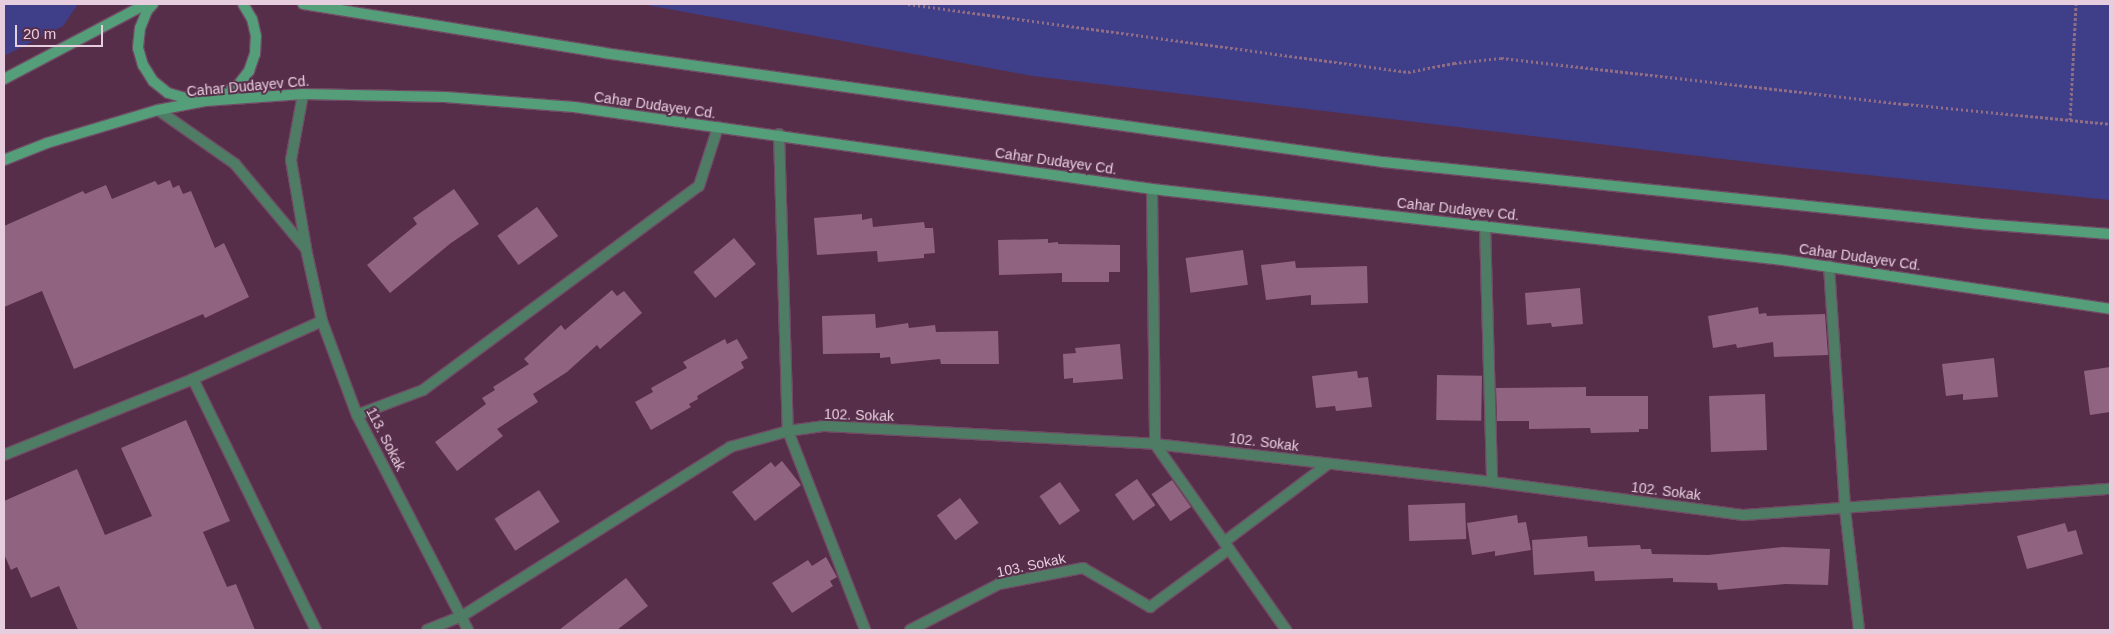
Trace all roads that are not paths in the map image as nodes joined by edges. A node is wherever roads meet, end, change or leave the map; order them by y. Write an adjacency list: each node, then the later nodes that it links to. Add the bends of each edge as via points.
1 (146, 4): 5 (main road)
2 (153, 4): 7 (main road, via 140,28 138,48 143,66 153,81 168,93 186,100)
3 (243, 4): 7 (main road, via 252,18 256,54 238,86 222,96)
4 (304, 4): 14 (main road, via 604,53 1383,162 1981,224)
5 (4, 79)
6 (303, 94): 7 (main road, Cahar Dudayev Cd.); 9 (main road, Cahar Dudayev Cd., via 445,97 574,107); 15 (street, 113. Sokak, via 290,160)
7 (205, 100): 8 (main road, Cahar Dudayev Cd.)
8 (158, 110): 11 (main road, Cahar Dudayev Cd., via 47,143); 15 (street, 113. Sokak, via 235,164)
9 (718, 127): 10 (main road, Cahar Dudayev Cd.); 20 (street, via 699,186 423,390)
10 (779, 134): 12 (main road, Cahar Dudayev Cd.); 21 (street)
11 (4, 160)
12 (1152, 188): 13 (main road, Cahar Dudayev Cd.); 22 (street)
13 (1485, 226): 16 (main road, Cahar Dudayev Cd.); 25 (street)
14 (2110, 234)
15 (306, 249): 18 (street, 113. Sokak)
16 (1829, 266): 17 (main road, Cahar Dudayev Cd.); 27 (street)
17 (2110, 309)
18 (322, 321): 19 (street); 20 (street, 113. Sokak)
19 (193, 379): 23 (street); 30 (street)
20 (357, 414): 29 (street, 113. Sokak)
21 (788, 431): 22 (street, 102. Sokak, via 825,426); 29 (street, 102. Sokak, via 730,447); 33 (street)
22 (1155, 444): 24 (street, 102. Sokak); 28 (street)
23 (4, 455)
24 (1328, 464): 25 (street, 102. Sokak); 28 (street)
25 (1492, 482): 27 (street, 102. Sokak, via 1744,515)
26 (2110, 489): 27 (street, 102. Sokak)
27 (1845, 509): 36 (street)
28 (1227, 546): 34 (street, 103. Sokak, via 1150,607 1083,568 999,584); 35 (street)
29 (462, 616): 31 (street, 102. Sokak); 32 (street, 113. Sokak)
30 (316, 630)
31 (427, 630)
32 (468, 630)
33 (865, 630)
34 (910, 630)
35 (1286, 630)
36 (1859, 630)

